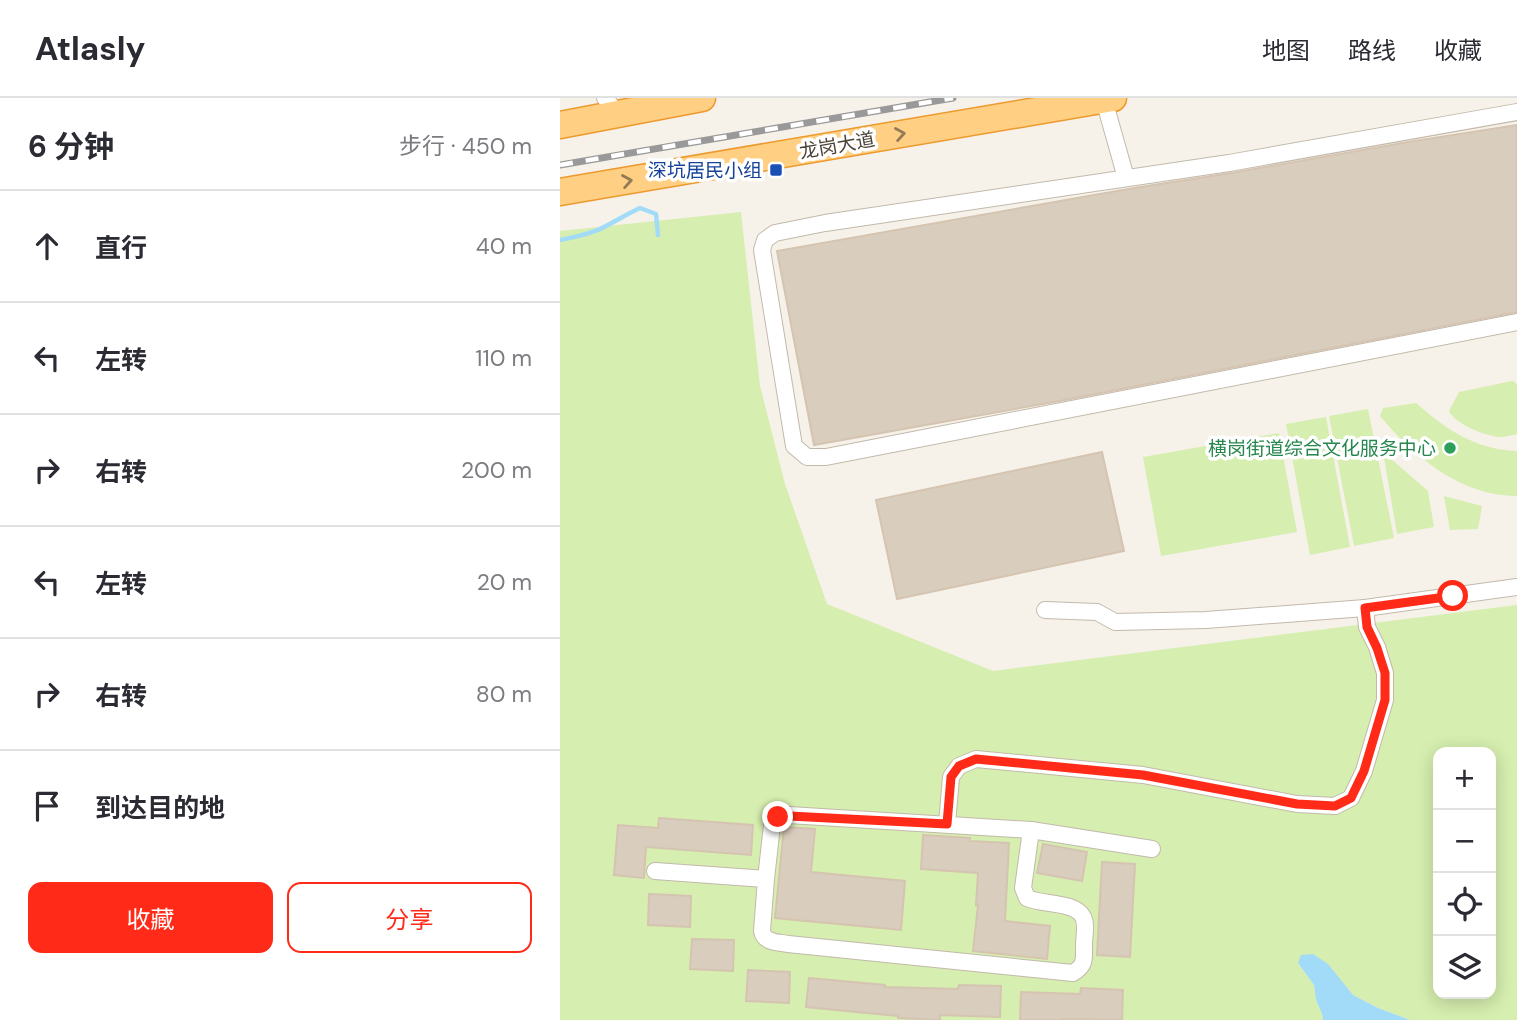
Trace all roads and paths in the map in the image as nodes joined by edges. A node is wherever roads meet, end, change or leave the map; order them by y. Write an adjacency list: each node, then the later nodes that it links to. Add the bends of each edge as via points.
1 (702, 98): 3 (highway)
2 (1108, 99): 6 (street); 7 (highway, 龙岗大道, one-way to 2)
3 (614, 103): 5 (highway)
4 (1517, 112): 6 (street)
5 (560, 125)
6 (1126, 178): 8 (street, via 825,222 775,233 765,240 762,250 794,446 807,457 826,457)
7 (560, 192)
8 (1517, 322)
9 (1517, 587): 10 (street)
10 (1365, 608): 11 (street, via 1115,622 1097,612); 12 (street, via 1367,627 1385,673 1385,700 1351,798 1335,806 1297,804 1143,775 976,759 959,766 951,777)
11 (1045, 610)
12 (947, 824): 13 (street); 16 (street, via 778,817 772,825)
13 (1031, 830): 14 (street); 16 (street, via 1023,888 1027,898 1066,905 1084,917 1084,961 1073,973 767,940 762,930)
14 (1152, 849)
15 (655, 871): 16 (street)
16 (766, 879)

